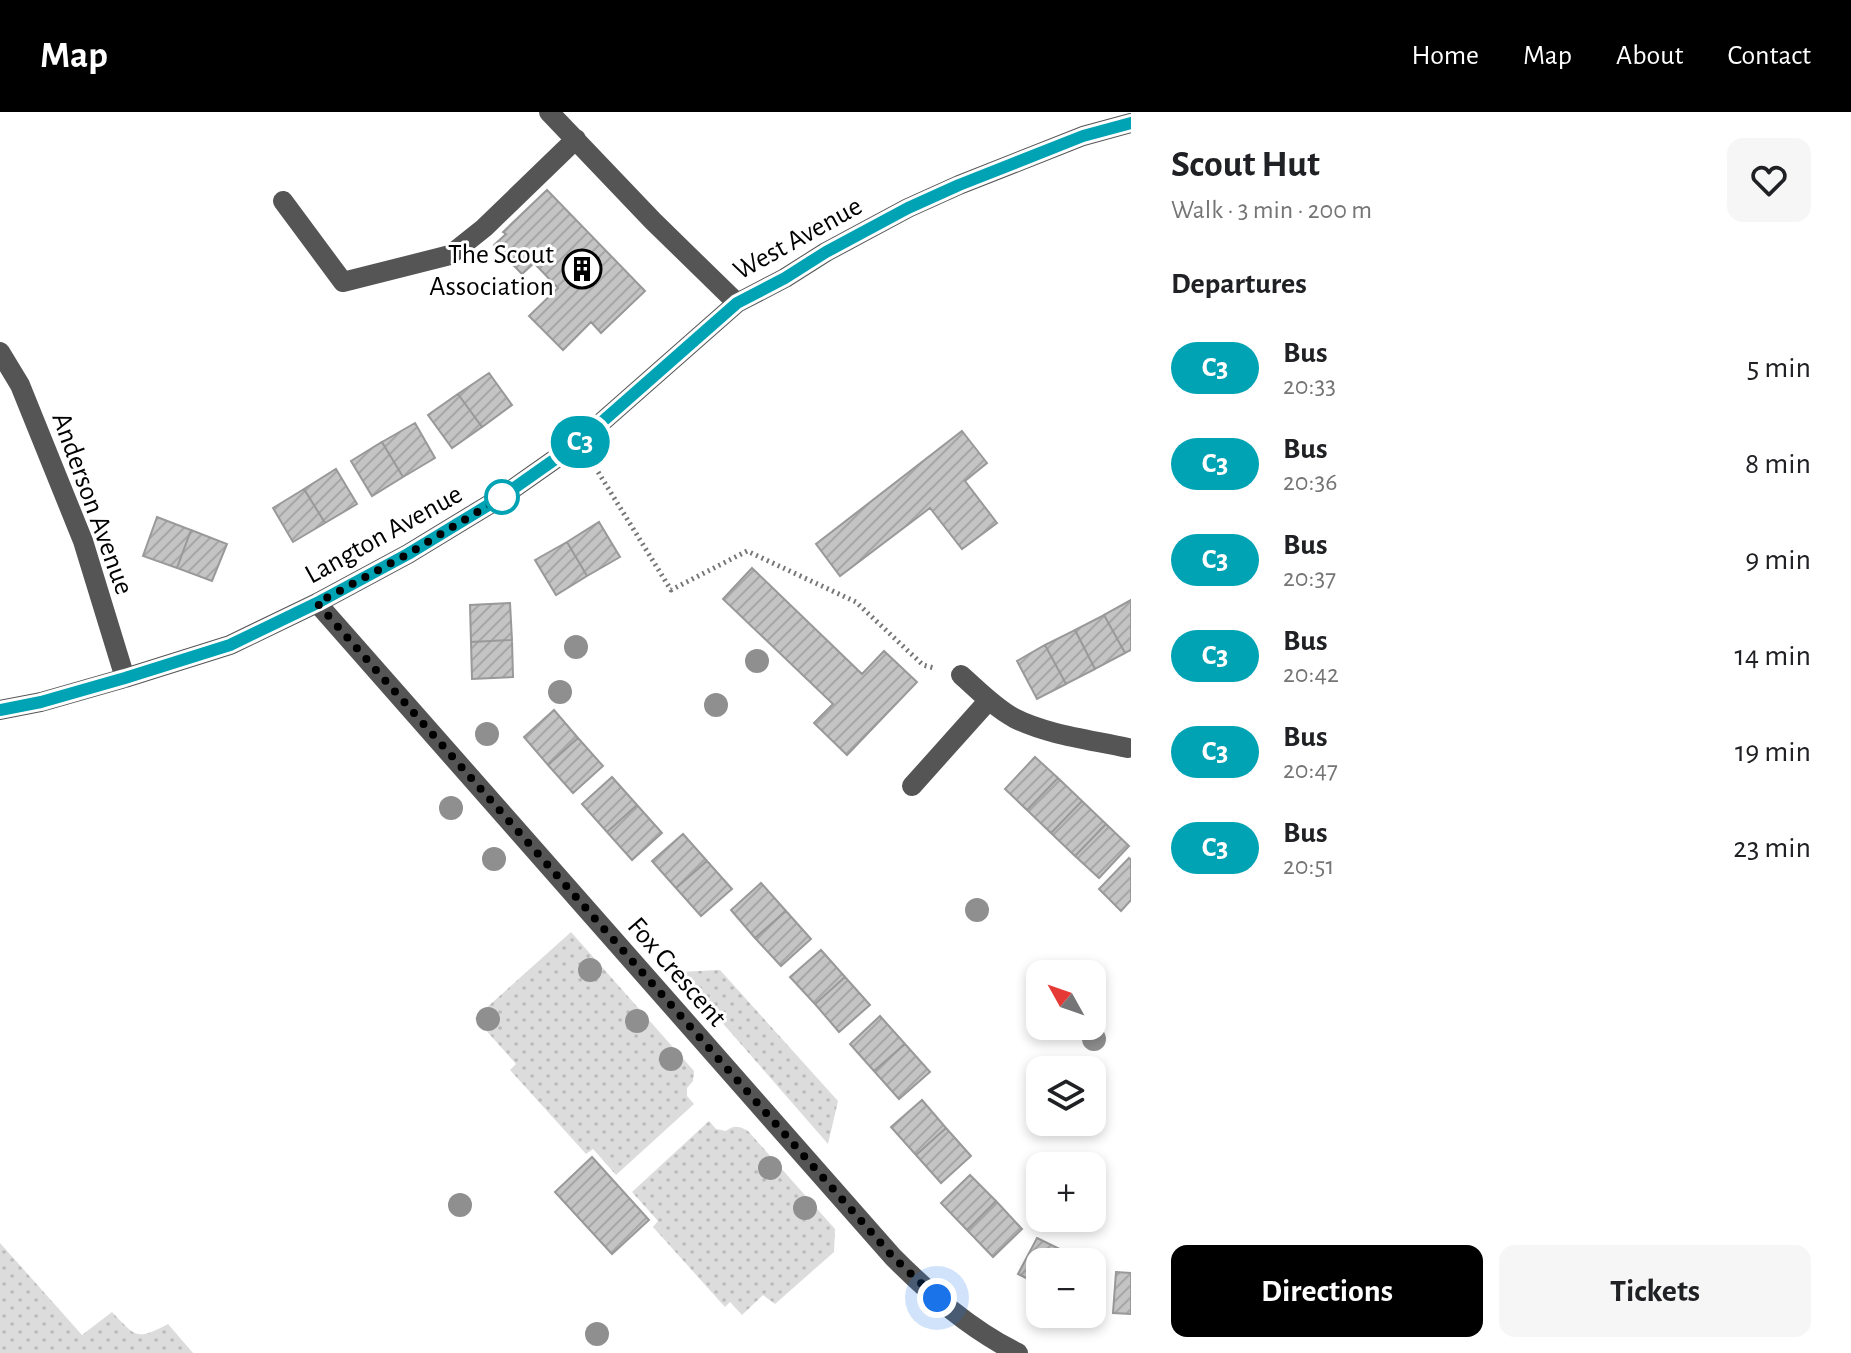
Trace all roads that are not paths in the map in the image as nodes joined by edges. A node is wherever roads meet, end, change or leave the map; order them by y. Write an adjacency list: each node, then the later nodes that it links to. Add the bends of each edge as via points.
1 (549, 112): 3 (street, West Avenue)
2 (1131, 123): 5 (street, West Avenue, via 1083,136 908,208)
3 (576, 139): 4 (street, via 450,255 343,282); 5 (street, West Avenue)
4 (283, 201)
5 (737, 303): 7 (street, Langton Avenue, via 578,443 500,498)
6 (0, 352): 9 (street, Anderson Avenue, via 20,385 83,541)
7 (317, 603): 9 (street, Langton Avenue, via 230,645); 14 (street, Fox Crescent, via 893,1257 952,1310)
8 (961, 675): 10 (street)
9 (125, 678): 11 (street, Langton Avenue)
10 (989, 700): 12 (street, via 1014,718 1043,729); 13 (street)
11 (0, 710)
12 (1130, 750)
13 (912, 786)
14 (1018, 1353)

